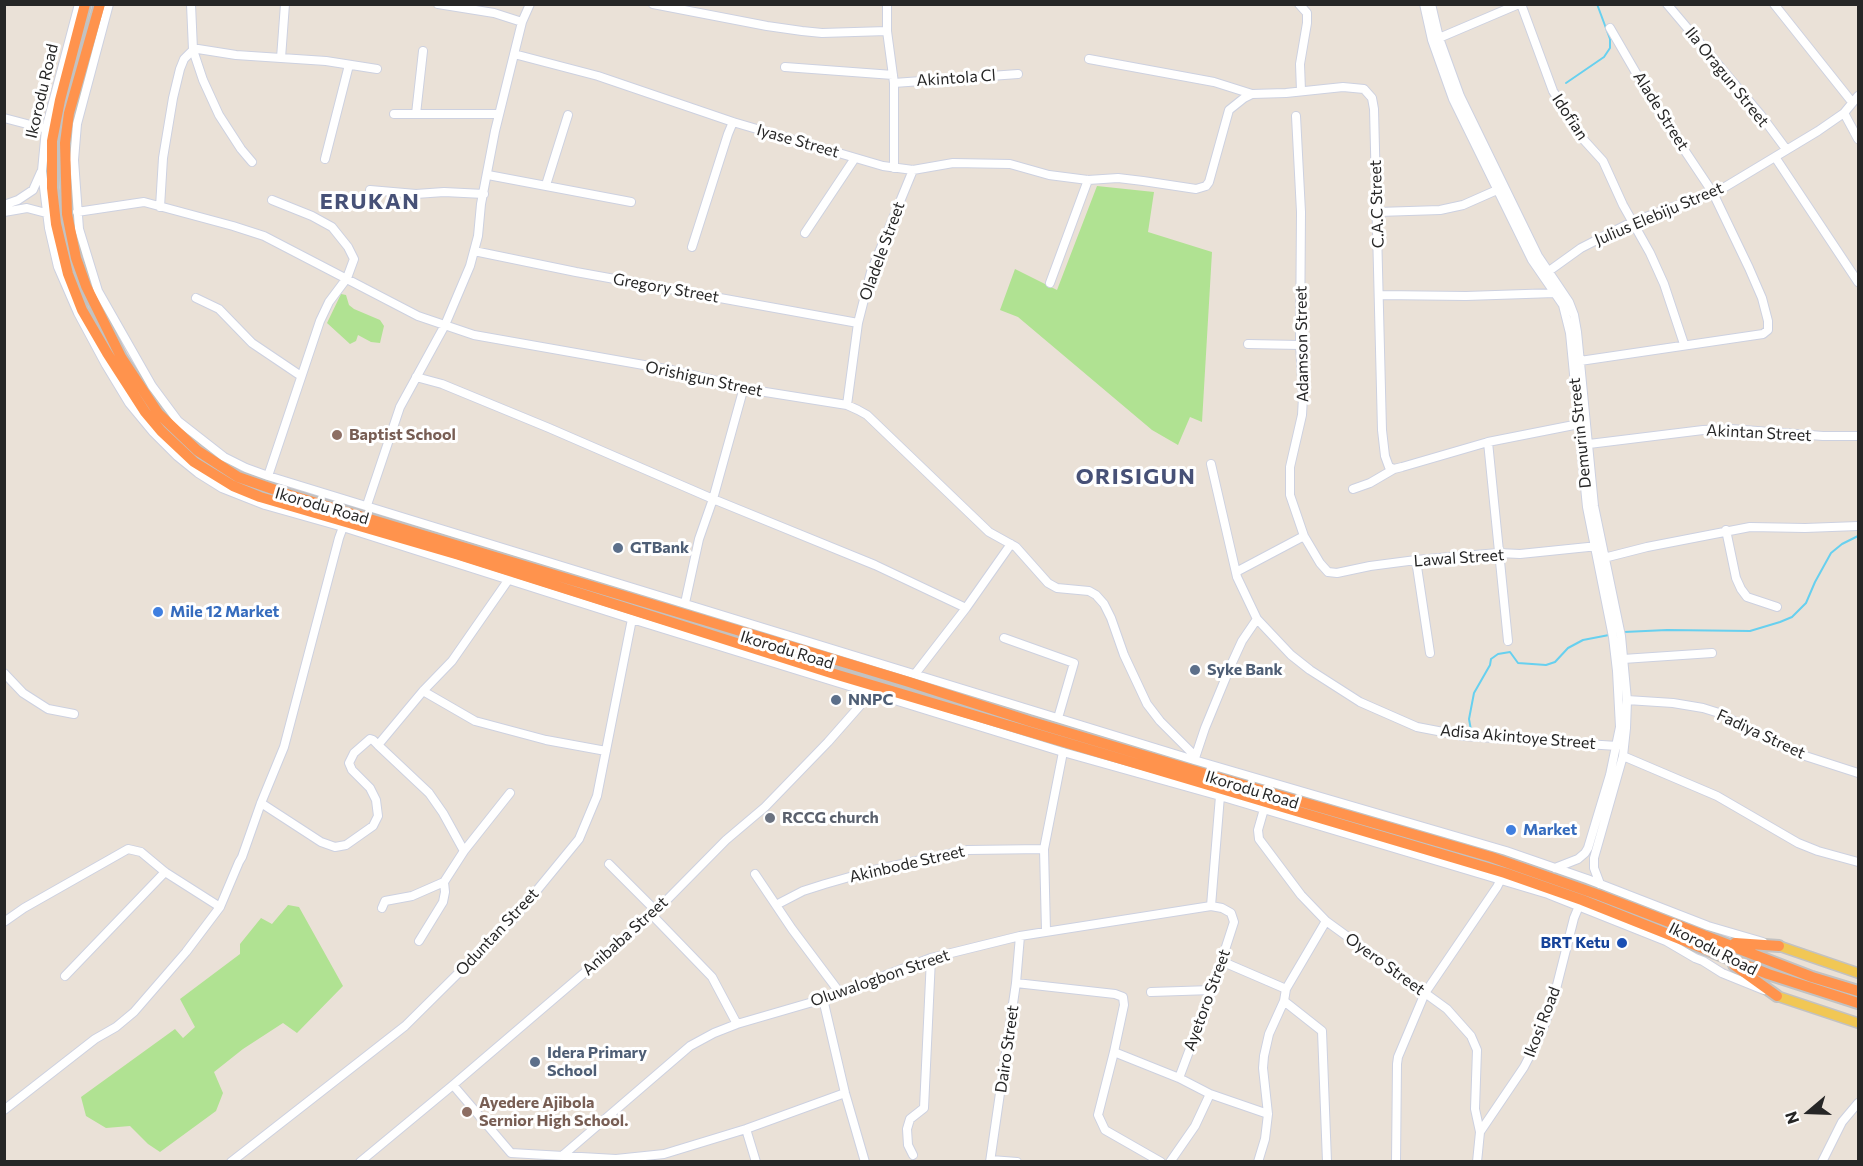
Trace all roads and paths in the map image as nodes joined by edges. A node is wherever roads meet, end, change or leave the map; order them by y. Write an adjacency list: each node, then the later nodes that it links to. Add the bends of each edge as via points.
1 (79, 4): 41 (street, Ikorodu Road)
2 (85, 4): 109 (highway, Ikorodu Road, via 52,141 57,224 68,274 82,309 145,412 194,462 233,486)
3 (191, 4): 20 (street)
4 (285, 4): 23 (street)
5 (438, 4): 16 (street)
6 (530, 4): 16 (street)
7 (653, 4): 18 (street, via 802,31)
8 (887, 4): 18 (street)
9 (1299, 4): 30 (street, via 1307,23 1300,64)
10 (1424, 4): 55 (street, Demurin Street, via 1447,84)
11 (1431, 4): 19 (street, Demurin Street)
12 (1520, 4): 19 (street); 66 (street, Idofian, via 1553,91 1583,139 1603,161)
13 (1667, 4): 43 (street, Ila Oragun Street)
14 (1774, 4): 32 (street)
15 (102, 5): 63 (street, Ikorodu Road, via 77,124); 150 (highway, Ikorodu Road, via 69,113 65,143 67,214 76,258 117,348 158,413 198,451 238,477 1051,728)
16 (522, 22): 22 (street)
17 (1610, 28): 57 (street, Alade Street)
18 (887, 31): 29 (street)
19 (1439, 38): 70 (street, Demurin Street, via 1460,96 1538,256)
20 (193, 50): 23 (street); 47 (street, via 219,115); 61 (street, via 184,59 173,98)
21 (423, 51): 35 (street)
22 (514, 54): 36 (street); 40 (street, Iyase Street, via 598,76)
23 (281, 58): 25 (street)
24 (1089, 59): 31 (street, C.A.C Street, via 1214,82)
25 (349, 64): 27 (street); 46 (street)
26 (785, 67): 29 (street, Akintola Cl)
27 (377, 69)
28 (1018, 74): 29 (street, Akintola Cl)
29 (893, 79): 48 (street)
30 (1301, 91): 31 (street, C.A.C Street); 64 (street, C.A.C Street, via 1360,87 1368,92 1374,109)
31 (1252, 94): 52 (street, via 1229,110 1206,186 1196,189 1118,178)
32 (1855, 99): 33 (street, Julius Elebiju Street)
33 (1844, 113): 42 (street); 43 (street, Julius Elebiju Street)
34 (394, 114): 35 (street)
35 (416, 114): 36 (street)
36 (499, 114): 51 (street)
37 (568, 115): 53 (street)
38 (1296, 116): 81 (street, Adamson Street, via 1301,212)
39 (4, 118): 41 (street)
40 (733, 122): 45 (street, Iyase Street); 68 (street)
41 (46, 129): 50 (street, Ikorodu Road)
42 (1858, 139)
43 (1786, 149): 44 (street, Julius Elebiju Street)
44 (1775, 157): 57 (street, Julius Elebiju Street); 72 (street)
45 (855, 158): 48 (street, Iyase Street); 67 (street)
46 (325, 159)
47 (252, 162)
48 (894, 168): 49 (street, Iyase Street)
49 (913, 170): 52 (street, Iyase Street, via 953,163 1010,164); 77 (street, Oladele Street, via 871,272)
50 (42, 171): 60 (street, via 33,190); 65 (street, Ikorodu Road)
51 (488, 175): 53 (street); 56 (street)
52 (1088, 180): 73 (street)
53 (546, 185): 59 (street)
54 (370, 190): 56 (street)
55 (1497, 190): 64 (street, via 1440,210); 74 (street, Demurin Street, via 1532,260)
56 (483, 194): 69 (street)
57 (1713, 194): 66 (street, Julius Elebiju Street); 80 (street, Alade Street, via 1762,298 1768,330 1763,334)
58 (272, 200): 71 (street, via 312,216 339,234 354,259)
59 (631, 202)
60 (4, 205)
61 (160, 207): 63 (street, Orishigun Street, via 144,202); 71 (street, Orishigun Street, via 253,232)
62 (4, 212): 65 (street, via 27,208)
63 (77, 212): 93 (street, Ikorodu Road, via 98,291 152,386 178,421 200,439 224,457)
64 (1378, 212): 75 (street, C.A.C Street)
65 (46, 213): 98 (street, Ikorodu Road, via 58,267 78,314 124,395 153,432 177,456 222,488 265,505)
66 (1632, 222): 70 (street, Julius Elebiju Street, via 1581,248); 80 (street, Idofian, via 1664,284)
67 (805, 233)
68 (692, 247)
69 (474, 251): 77 (street, Gregory Street); 78 (street)
70 (1549, 271): 82 (street, Demurin Street, via 1574,315)
71 (347, 278): 78 (street, Orishigun Street, via 418,316); 83 (street, via 323,312)
72 (1858, 282)
73 (1050, 283)
74 (1555, 293): 75 (street); 87 (street, Demurin Street, via 1563,305 1570,333)
75 (1380, 295): 92 (street, C.A.C Street, via 1383,443 1386,463)
76 (196, 298): 83 (street, via 219,309 252,343)
77 (858, 323): 86 (street, Oladele Street)
78 (445, 325): 84 (street); 85 (street, Orishigun Street, via 474,335 672,370)
79 (1248, 344): 81 (street)
80 (1684, 344): 82 (street)
81 (1300, 345): 100 (street, Adamson Street, via 1302,415 1290,467 1290,495)
82 (1580, 362): 90 (street, Demurin Street)
83 (301, 376): 93 (street)
84 (416, 377): 95 (street, via 612,454); 96 (street, via 400,407)
85 (744, 387): 86 (street, Orishigun Street); 95 (street)
86 (847, 405): 101 (street, Orishigun Street, via 867,415 989,532)
87 (1579, 424): 89 (street); 102 (street, Demurin Street, via 1587,507)
88 (1858, 436): 90 (street, Akintan Street, via 1731,429)
89 (1488, 442): 92 (street); 103 (street)
90 (1589, 444): 102 (street, Demurin Street)
91 (1211, 464): 107 (street, Adisa Akintoye Street)
92 (1394, 469): 94 (street)
93 (267, 476): 96 (street, Ikorodu Road)
94 (1353, 489)
95 (712, 499): 110 (street); 112 (street, via 875,565)
96 (367, 505): 110 (street, Ikorodu Road)
97 (1858, 526): 99 (street)
98 (344, 527): 108 (street, Ikorodu Road); 138 (street, via 284,747)
99 (1726, 530): 104 (street); 111 (street, via 1741,589 1747,597)
100 (1304, 536): 106 (street, Adamson Street); 107 (street)
101 (1011, 544): 112 (street); 134 (street, Orishigun Street, via 1053,586 1089,591 1104,604 1147,704)
102 (1599, 545): 103 (street, Lawal Street); 104 (street, Demurin Street)
103 (1498, 553): 105 (street, Lawal Street); 118 (street)
104 (1601, 559): 116 (street, Demurin Street)
105 (1416, 560): 106 (street, Lawal Street, via 1337,573 1328,572); 119 (street)
106 (1320, 563)
107 (1236, 572): 115 (street, Adisa Akintoye Street)
108 (509, 579): 109 (street, Ikorodu Road); 124 (street, via 452,661)
109 (555, 590): 113 (highway, Ikorodu Road)
110 (685, 603): 123 (street, Ikorodu Road)
111 (1777, 607)
112 (966, 608): 123 (street)
113 (623, 612): 114 (street, Ikorodu Road); 164 (highway, Ikorodu Road, via 1505,873)
114 (632, 619): 125 (street, Ikorodu Road); 131 (street, Oduntan Street)
115 (1257, 620): 130 (street, Adisa Akintoye Street, via 1291,655 1333,685 1360,702 1417,726 1464,736); 134 (street, via 1238,649)
116 (1617, 637): 121 (street, Demurin Street); 130 (street, Demurin Street)
117 (1004, 638): 128 (street, via 1074,663)
118 (1508, 641)
119 (1430, 653)
120 (1712, 653): 121 (street)
121 (1623, 659): 126 (street, Demurin Street)
122 (4, 674): 127 (street, via 23,693 48,709)
123 (915, 674): 128 (street, Ikorodu Road)
124 (423, 692): 129 (street); 131 (street, via 475,720 546,740)
125 (872, 692): 132 (street, Ikorodu Road); 156 (street, Anibaba Street, via 765,807 726,840)
126 (1627, 700): 133 (street, Demurin Street); 135 (street, Fadiya Street, via 1673,703 1719,713 1796,753)
127 (74, 714)
128 (1058, 718): 134 (street, Ikorodu Road)
129 (378, 745): 138 (street, via 370,739 365,741 349,763 370,788 378,816 373,826 346,846 321,842); 141 (street, via 429,793)
130 (1617, 746): 144 (street, Demurin Street, via 1585,853)
131 (606, 751): 195 (street, Oduntan Street, via 597,796 579,839 515,917 405,1026)
132 (1063, 752): 137 (street, Ikorodu Road); 140 (street)
133 (1623, 756): 142 (street, via 1717,796 1798,843); 150 (street, Demurin Street, via 1594,858)
134 (1195, 758): 144 (street, Ikorodu Road)
135 (1858, 773)
136 (510, 793): 141 (street)
137 (1220, 796): 139 (street, Ikorodu Road); 152 (street)
138 (261, 803): 154 (street, via 243,857)
139 (1264, 809): 147 (street, Ikorodu Road); 157 (street, Oyero Street, via 1259,839)
140 (1044, 849): 151 (street, Akinbode Street, via 968,850 825,884); 159 (street)
141 (464, 851): 149 (street)
142 (1858, 862)
143 (609, 864): 156 (street)
144 (1555, 868): 148 (street, Ikorodu Road)
145 (165, 872): 154 (street); 158 (street, via 141,852 128,849); 168 (street)
146 (755, 874): 151 (street)
147 (1501, 879): 153 (street, Ikorodu Road); 175 (street)
148 (1587, 879): 150 (highway, via 1592,890)
149 (444, 882): 155 (street, via 412,896 385,901); 161 (street, via 442,902)
150 (1599, 889): 162 (highway, Ikorodu Road); 163 (street, Ikorodu Road)
151 (776, 905): 174 (street)
152 (1211, 906): 159 (street, Oluwalogbon Street); 166 (street, Ayetoro Street, via 1232,913 1234,922)
153 (1579, 906): 176 (street, Ikorodu Road, via 1666,941 1722,973); 191 (street, Ikosi Road, via 1541,1034 1524,1067)
154 (220, 907): 188 (street, via 134,1012)
155 (382, 908)
156 (654, 913): 181 (street, via 712,978); 184 (street, Anibaba Street)
157 (1326, 921): 170 (street); 175 (street, Oyero Street)
158 (4, 922)
159 (1046, 930): 160 (street, Oluwalogbon Street)
160 (1020, 936): 165 (street, Oluwalogbon Street); 169 (street, Dairo Street)
161 (419, 941)
162 (1723, 942): 163 (highway); 172 (highway, Ikorodu Road)
163 (1779, 946): 167 (main road, Ikorodu Road)
164 (1721, 956): 176 (highway); 179 (highway, Ikorodu Road)
165 (931, 958): 174 (street, Oluwalogbon Street); 192 (street, via 924,1108 910,1119 907,1129)
166 (1221, 961): 170 (street); 171 (street, Ayetoro Street)
167 (1858, 973)
168 (65, 976)
169 (1017, 983): 182 (street, via 1123,997); 199 (street, Dairo Street)
170 (1286, 989): 178 (street)
171 (1212, 990): 173 (street); 183 (street, Ayetoro Street)
172 (1858, 991)
173 (1151, 992)
174 (840, 993): 177 (street, Oluwalogbon Street)
175 (1425, 993): 191 (street, Oyero Street, via 1447,1009 1472,1036 1477,1050 1475,1109); 205 (street, via 1397,1064)
176 (1777, 996): 180 (main road, Ikorodu Road)
177 (823, 999): 181 (street, Oluwalogbon Street); 185 (street)
178 (1284, 1002): 189 (street, via 1264,1056); 204 (street, via 1322,1031)
179 (1858, 1003)
180 (1858, 1023)
181 (737, 1024): 193 (street, Oluwalogbon Street, via 690,1046)
182 (1114, 1052): 183 (street); 201 (street, via 1098,1115 1100,1122 1105,1130)
183 (1179, 1078): 186 (street)
184 (453, 1085): 194 (street); 196 (street, Anibaba Street)
185 (845, 1093): 190 (street); 198 (street)
186 (1210, 1095): 189 (street); 202 (street, via 1195,1126)
187 (1858, 1103): 207 (street, via 1842,1122)
188 (4, 1110)
189 (1268, 1114): 203 (street)
190 (746, 1129): 193 (street, via 664,1154 616,1160); 197 (street)
191 (1480, 1132): 206 (street, Ikosi Road)
192 (913, 1155)
193 (562, 1156): 194 (street)
194 (511, 1157)
195 (231, 1161)
196 (360, 1161)
197 (756, 1161)
198 (865, 1161)
199 (991, 1161): 200 (street)
200 (1017, 1161)
201 (1161, 1161)
202 (1170, 1161)
203 (1258, 1161)
204 (1326, 1161)
205 (1395, 1161)
206 (1477, 1161)
207 (1822, 1161)

